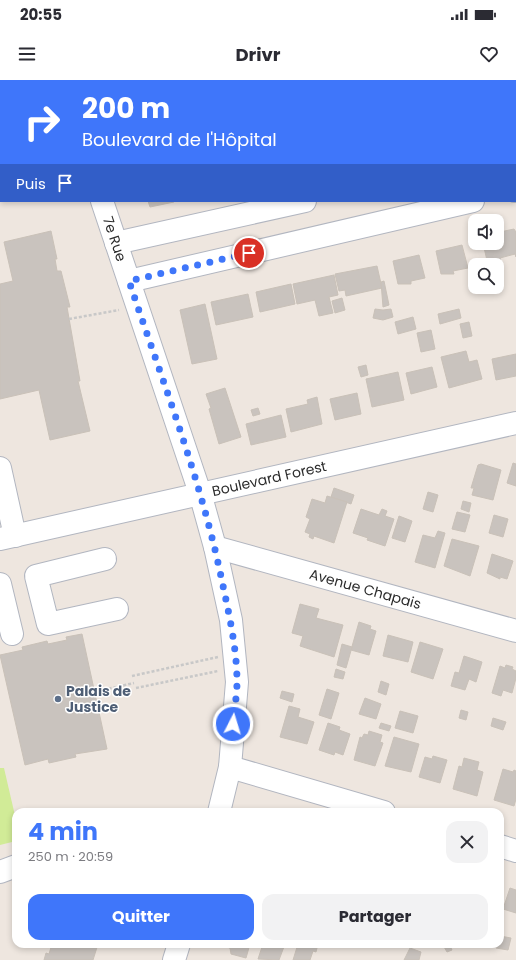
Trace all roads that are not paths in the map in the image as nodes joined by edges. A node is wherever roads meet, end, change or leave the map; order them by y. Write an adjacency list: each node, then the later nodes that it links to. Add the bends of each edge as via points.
1 (102, 202): 4 (street, 7e Rue)
2 (300, 202): 4 (street)
3 (469, 202): 5 (street)
4 (116, 243): 5 (street, 7e Rue)
5 (129, 281): 8 (street, 7e Rue)
6 (516, 422): 8 (street, Boulevard Forest)
7 (0, 468): 9 (street)
8 (200, 493): 9 (street, Boulevard Forest); 10 (street, 7e Rue)
9 (8, 537)
10 (215, 547): 14 (street, Avenue Chapais); 16 (street, 7e Rue, via 231,620 237,682)
11 (105, 559): 13 (street, via 36,576 48,624)
12 (0, 584): 15 (street)
13 (117, 609)
14 (516, 631)
15 (12, 634)
16 (230, 767): 17 (street, 7e Rue); 18 (street)
17 (220, 808)
18 (370, 808)
19 (504, 847): 20 (street)
20 (516, 851)
21 (12, 868): 22 (street)
22 (0, 872)
23 (178, 948): 24 (street)
24 (174, 960)

